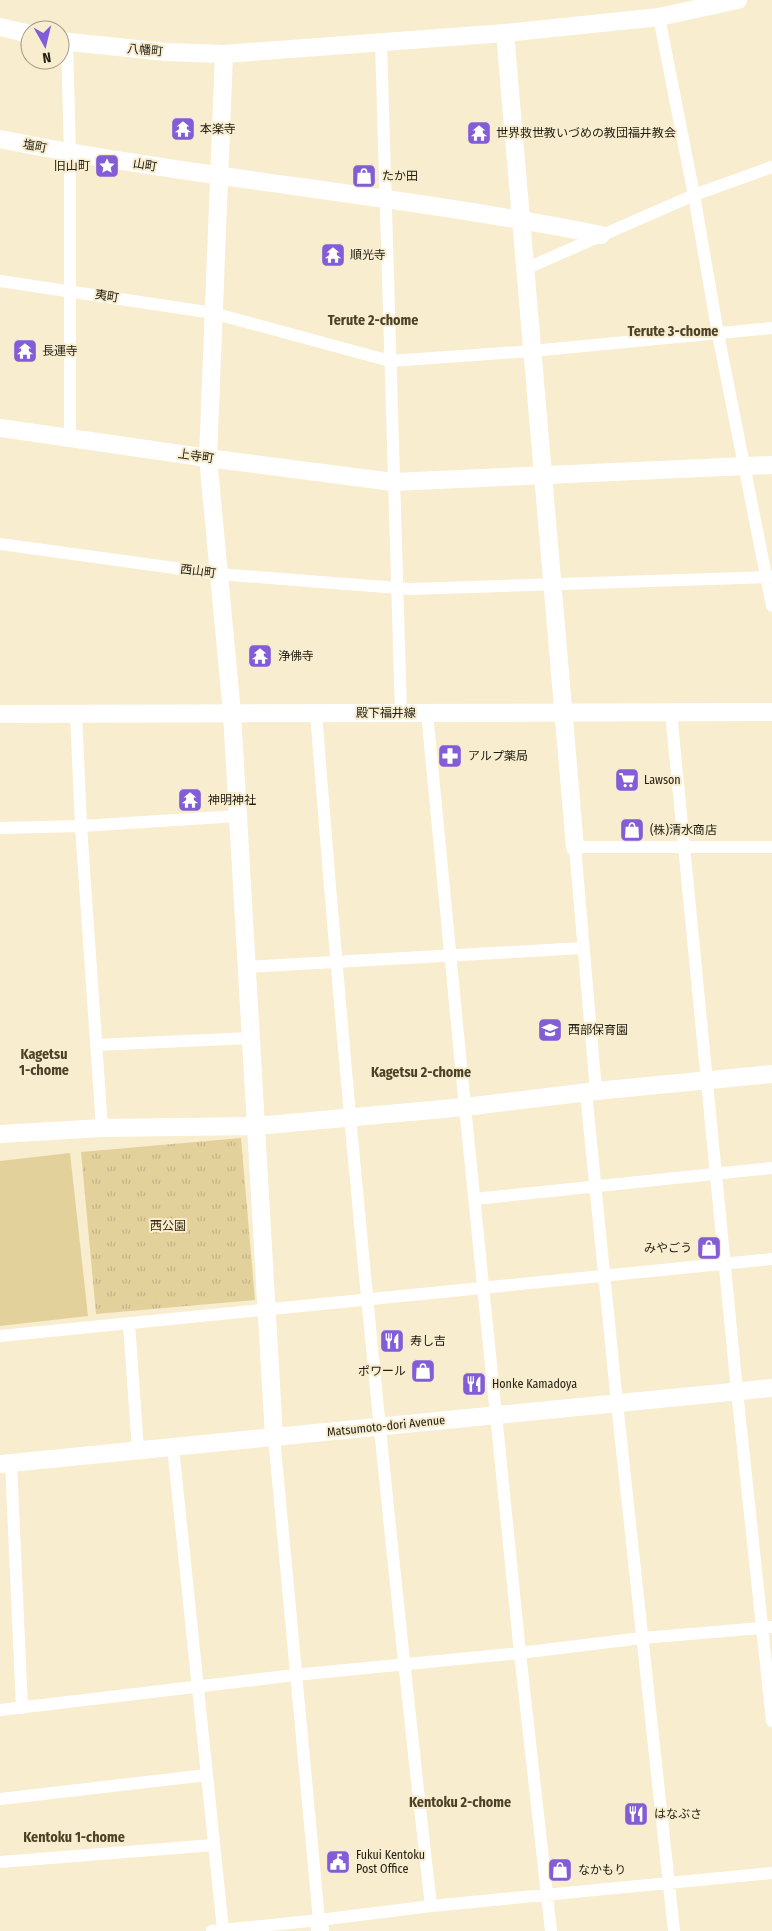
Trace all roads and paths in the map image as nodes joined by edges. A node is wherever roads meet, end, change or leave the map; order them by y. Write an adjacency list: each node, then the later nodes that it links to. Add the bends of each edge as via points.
1 (738, 0): 2 (street, 八幡町)
2 (659, 17): 5 (street, 八幡町); 14 (street)
3 (0, 27): 4 (street)
4 (20, 32)
5 (505, 32): 6 (street, 八幡町); 16 (street)
6 (381, 42): 8 (street, 八幡町); 15 (street)
7 (70, 43): 8 (street, 八幡町)
8 (224, 54): 13 (street)
9 (65, 70): 11 (street)
10 (0, 139): 11 (street, 塩町)
11 (70, 153): 13 (street, 山町); 20 (street)
12 (772, 167): 14 (street)
13 (219, 177): 15 (street, 山町); 21 (street)
14 (694, 195): 17 (street); 23 (street)
15 (386, 200): 16 (street, 山町); 25 (street)
16 (521, 219): 17 (street, 山町); 18 (street)
17 (601, 235): 18 (street)
18 (525, 269): 24 (street)
19 (0, 281): 20 (street, 夷町)
20 (70, 290): 21 (street, 夷町); 27 (street)
21 (213, 313): 25 (street, 夷町); 28 (street)
22 (772, 328): 23 (street, 夷町)
23 (718, 334): 24 (street, 夷町); 30 (street)
24 (532, 351): 25 (street, 夷町); 31 (street)
25 (390, 361): 32 (street)
26 (0, 428): 27 (street, 上寺町)
27 (70, 439): 28 (street, 上寺町)
28 (208, 458): 32 (street, 上寺町); 34 (street)
29 (772, 465): 30 (street, 上寺町)
30 (744, 467): 31 (street, 上寺町); 35 (street)
31 (543, 474): 32 (street, 上寺町); 36 (street)
32 (393, 482): 37 (street)
33 (0, 544): 34 (street, 西山町)
34 (218, 574): 37 (street, 西山町); 42 (street)
35 (769, 577): 36 (street, 西山町); 38 (street)
36 (552, 586): 37 (street, 西山町); 39 (street)
37 (396, 587): 44 (street)
38 (772, 606)
39 (563, 712): 40 (street, 殿下福井線); 45 (street, 殿下福井線); 53 (street)
40 (671, 712): 41 (street, 殿下福井線); 51 (street)
41 (772, 712)
42 (232, 713): 43 (street, 殿下福井線); 47 (street, 殿下福井線); 48 (street)
43 (316, 713): 44 (street, 殿下福井線); 56 (street)
44 (401, 713): 45 (street, 殿下福井線)
45 (427, 713): 55 (street)
46 (0, 714): 47 (street, 殿下福井線)
47 (76, 714): 49 (street)
48 (238, 816): 49 (street); 57 (street)
49 (81, 826): 50 (street); 59 (street)
50 (0, 828)
51 (684, 847): 52 (street); 53 (street); 61 (street)
52 (772, 847)
53 (575, 848): 54 (street)
54 (583, 948): 55 (street); 62 (street)
55 (450, 956): 56 (street); 63 (street)
56 (336, 962): 57 (street); 64 (street)
57 (246, 967): 58 (street)
58 (251, 1038): 59 (street); 65 (street)
59 (96, 1045): 66 (street)
60 (772, 1074): 61 (street)
61 (707, 1080): 62 (street); 69 (street)
62 (591, 1092): 63 (street); 70 (street)
63 (465, 1106): 64 (street); 71 (street)
64 (349, 1117): 65 (street); 76 (street)
65 (256, 1126): 66 (street); 77 (street)
66 (102, 1128): 67 (street)
67 (0, 1134)
68 (772, 1168): 69 (street)
69 (716, 1174): 70 (street); 73 (street)
70 (595, 1186): 71 (street); 74 (street)
71 (475, 1199): 75 (street)
72 (772, 1260): 73 (street)
73 (725, 1264): 74 (street); 81 (street)
74 (604, 1276): 75 (street); 82 (street)
75 (484, 1288): 76 (street); 83 (street)
76 (366, 1299): 77 (street); 84 (street)
77 (266, 1308): 78 (street); 85 (street)
78 (129, 1324): 79 (street); 87 (street)
79 (0, 1336)
80 (772, 1388): 81 (street, Matsumoto-dori Avenue)
81 (737, 1391): 82 (street, Matsumoto-dori Avenue); 89 (street)
82 (617, 1403): 83 (street, Matsumoto-dori Avenue); 90 (street)
83 (497, 1415): 84 (street, Matsumoto-dori Avenue); 91 (street)
84 (380, 1426): 85 (street, Matsumoto-dori Avenue); 92 (street)
85 (274, 1437): 86 (street, Matsumoto-dori Avenue); 93 (street)
86 (173, 1447): 87 (street, Matsumoto-dori Avenue); 94 (street)
87 (138, 1450): 88 (street, Matsumoto-dori Avenue)
88 (6, 1463): 95 (street)
89 (767, 1628): 90 (street); 97 (street)
90 (642, 1638): 91 (street); 103 (street)
91 (520, 1653): 92 (street); 104 (street)
92 (403, 1664): 93 (street); 105 (street)
93 (295, 1675): 94 (street); 106 (street)
94 (198, 1686): 95 (street); 98 (street)
95 (22, 1708): 96 (street)
96 (0, 1710)
97 (772, 1721)
98 (207, 1775): 99 (street); 100 (street)
99 (0, 1799)
100 (214, 1844): 101 (street); 107 (street)
101 (0, 1862)
102 (772, 1873): 103 (street)
103 (670, 1884): 104 (street); 109 (street)
104 (547, 1895): 105 (street); 108 (street)
105 (430, 1906): 106 (street)
106 (320, 1926): 107 (street)
107 (218, 1930)
108 (551, 1931)
109 (674, 1931)

